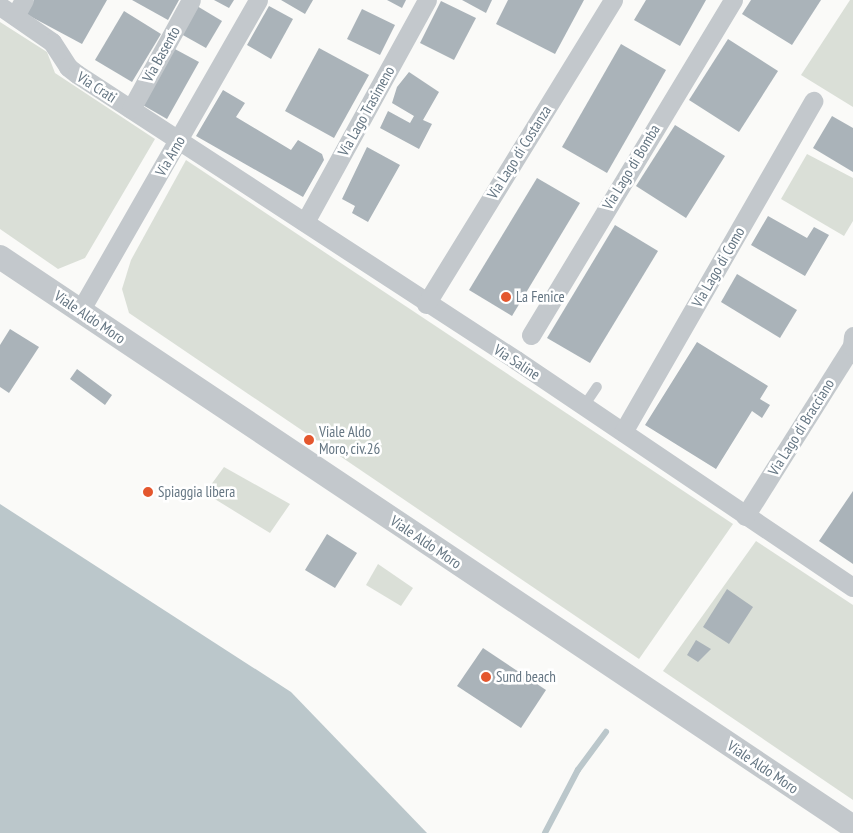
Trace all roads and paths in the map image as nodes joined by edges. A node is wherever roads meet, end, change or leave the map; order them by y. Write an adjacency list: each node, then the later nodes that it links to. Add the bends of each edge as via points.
1 (191, 0): 8 (street, Via Basento)
2 (258, 0): 9 (street, Via Arno)
3 (427, 0): 10 (street, Via Lago Trasimeno)
4 (613, 0): 12 (street, Via Lago di Costanza)
5 (733, 0): 14 (street, Via Lago di Bomba)
6 (13, 7): 8 (street, Via Crati, via 52,42 68,67)
7 (814, 101): 18 (street, Via Lago di Como)
8 (131, 109): 9 (street, Via Crati)
9 (178, 141): 10 (street, Via Saline); 13 (street, Via Arno)
10 (305, 222): 12 (street, Via Saline)
11 (0, 258): 13 (street, Viale Aldo Moro)
12 (426, 304): 17 (street, Via Saline)
13 (80, 310): 21 (street, Viale Aldo Moro)
14 (531, 335)
15 (853, 336): 19 (street, Via Lago di Bracciano, via 852,346)
16 (597, 387): 17 (lane)
17 (584, 406): 18 (street, Via Saline)
18 (623, 432): 19 (street, Via Saline)
19 (746, 516): 20 (street, Via Saline)
20 (853, 587)
21 (853, 827)

